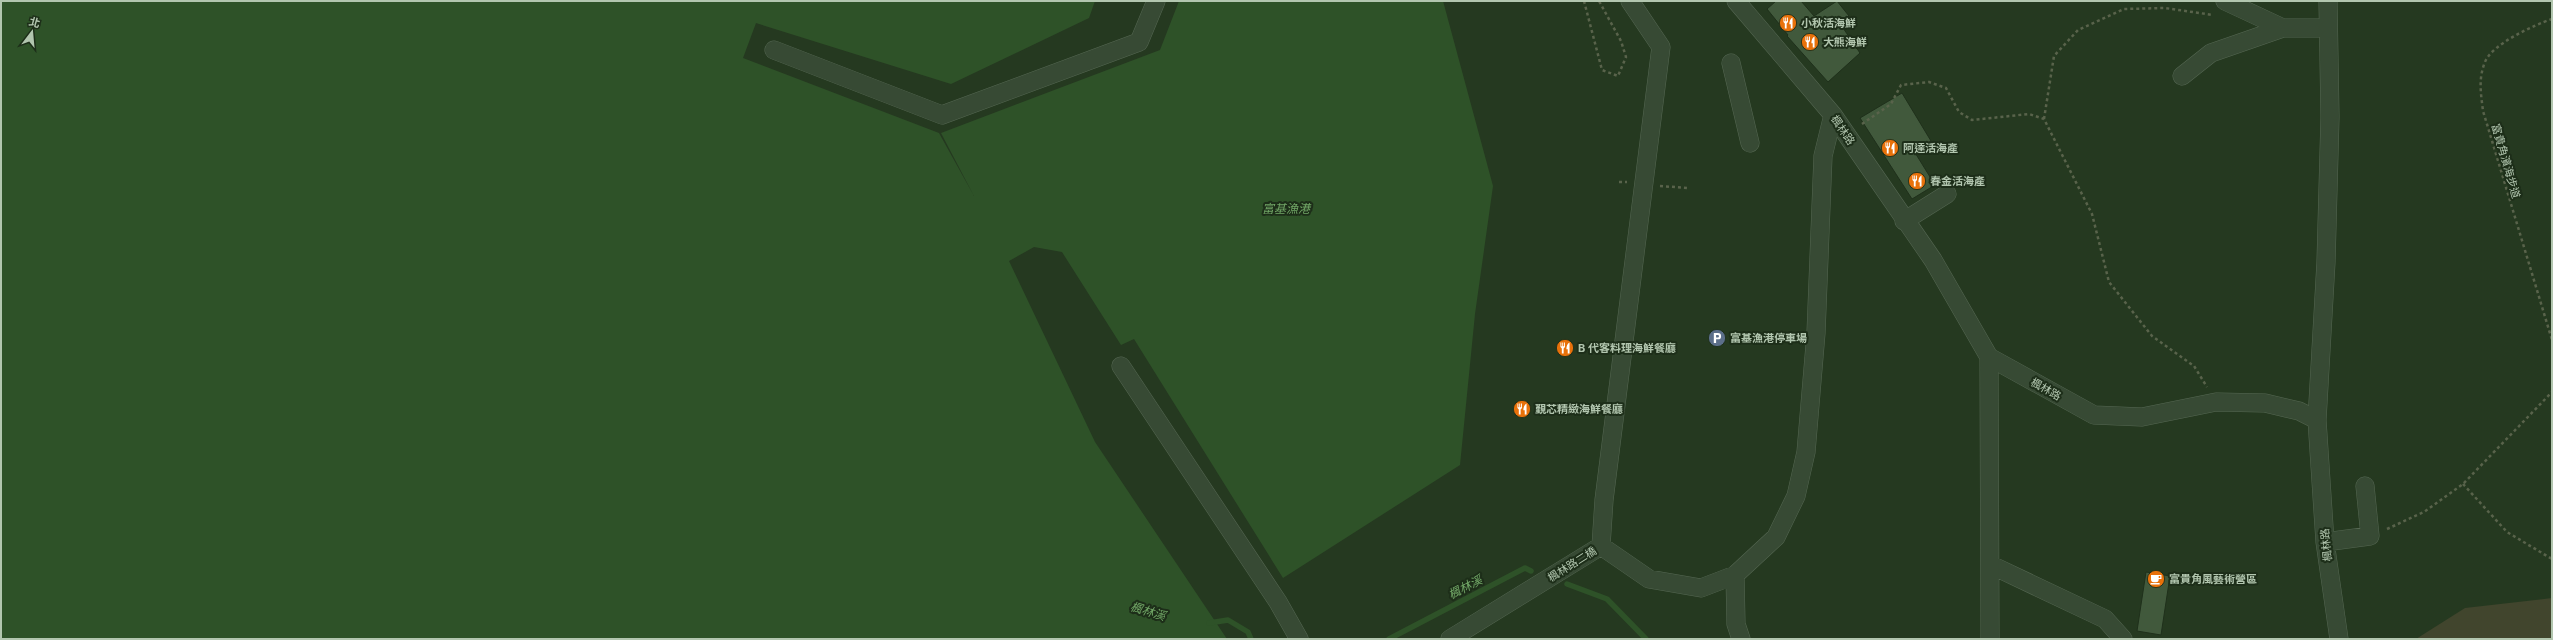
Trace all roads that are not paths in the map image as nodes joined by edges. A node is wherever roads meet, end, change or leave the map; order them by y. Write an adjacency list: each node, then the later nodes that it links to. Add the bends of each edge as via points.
1 (1156, 1): 8 (street, via 1140,42 942,115)
2 (1630, 1): 20 (street, via 1661,47 1604,500)
3 (1736, 1): 11 (street, 楓林路)
4 (2328, 1): 7 (street)
5 (2220, 8): 6 (street)
6 (2283, 28): 7 (street); 10 (street, via 2211,53)
7 (2328, 28): 17 (street, via 2330,117 2326,262)
8 (774, 50)
9 (1731, 63): 12 (street)
10 (2182, 76)
11 (1833, 115): 14 (street, 楓林路); 22 (street, via 1823,156 1816,333 1806,452 1796,496 1776,536)
12 (1750, 143)
13 (1948, 194): 14 (street)
14 (1904, 221): 15 (street, 楓林路, via 1933,260)
15 (1989, 358): 17 (street, 楓林路, via 2094,415 2142,417 2216,402 2265,403 2299,411); 21 (street)
16 (1121, 366): 23 (street, via 1278,602)
17 (2317, 420): 19 (street, 楓林路)
18 (2365, 486): 19 (street, via 2370,536)
19 (2325, 542): 28 (street, 楓林路)
20 (1601, 546): 22 (street, via 1649,579 1701,588); 24 (street, 楓林路二橋)
21 (1991, 565): 26 (street); 27 (street, via 2106,619)
22 (1734, 575): 25 (street, via 1736,624)
23 (1299, 639)
24 (1450, 639)
25 (1741, 639)
26 (1990, 639)
27 (2123, 639)
28 (2339, 639)

